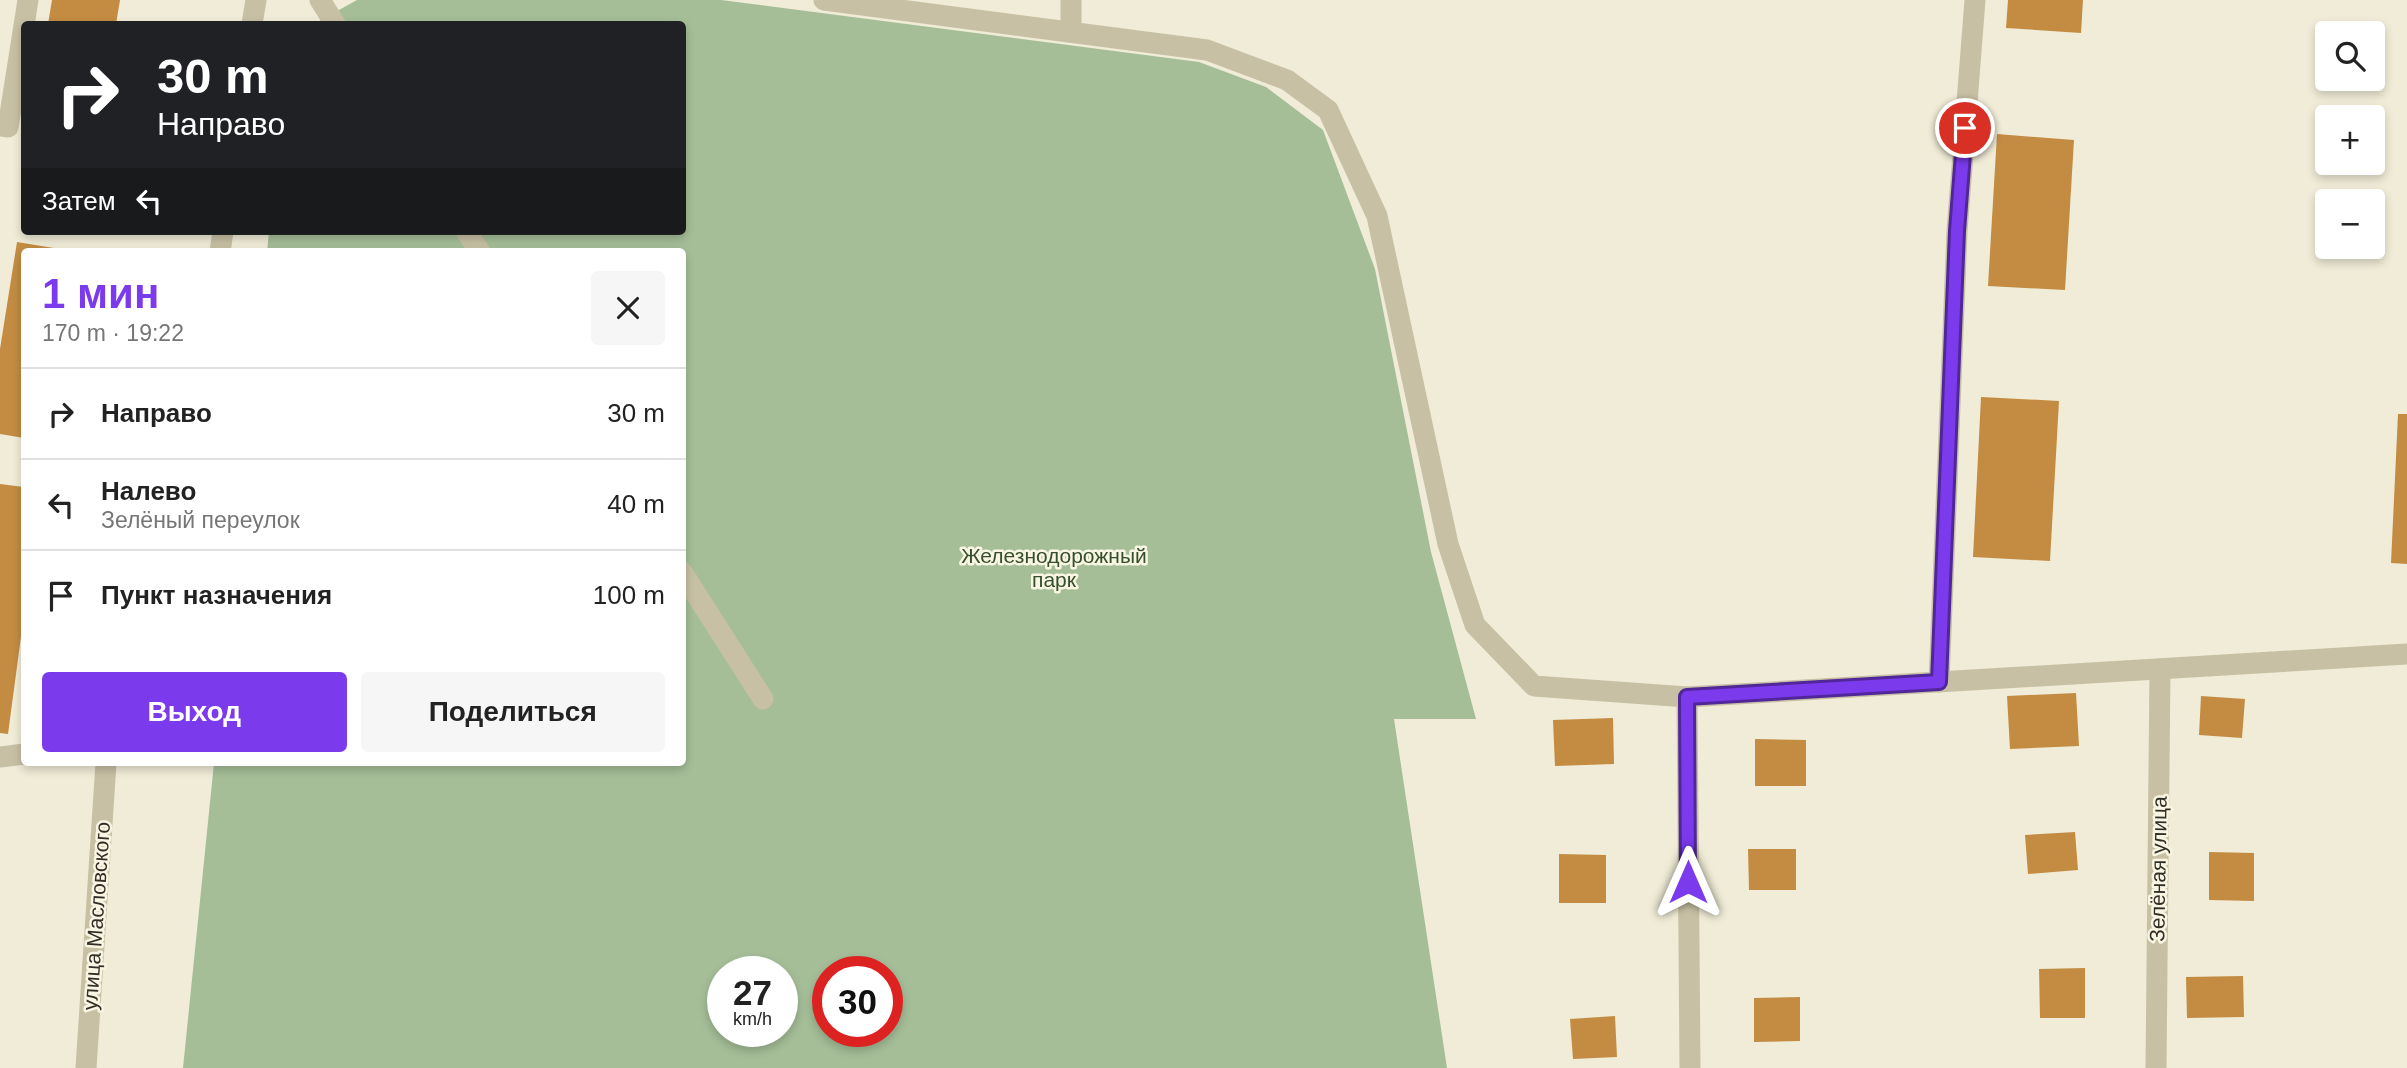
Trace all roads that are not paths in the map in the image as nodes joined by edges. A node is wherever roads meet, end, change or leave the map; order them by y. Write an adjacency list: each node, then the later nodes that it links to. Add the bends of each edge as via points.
1 (28, 0): 7 (street)
2 (256, 0): 8 (street)
3 (320, 0): 9 (street)
4 (824, 0): 10 (street)
5 (1071, 0): 10 (street)
6 (1975, 0): 16 (street, via 1957,231)
7 (25, 21)
8 (252, 21)
9 (333, 21)
10 (1071, 32): 17 (street, via 1207,50 1287,80 1328,110 1377,216 1448,544 1475,625 1534,686)
11 (21, 44): 12 (street, via 8,127)
12 (0, 126)
13 (686, 578): 18 (street)
14 (2407, 654): 15 (street)
15 (2160, 669): 16 (street); 24 (street, Зелёная улица)
16 (1939, 682): 17 (street)
17 (1687, 697): 23 (street)
18 (763, 699)
19 (21, 754): 20 (street)
20 (0, 757)
21 (106, 766): 22 (street, улица Масловского)
22 (86, 1068)
23 (1690, 1068)
24 (2156, 1068)

